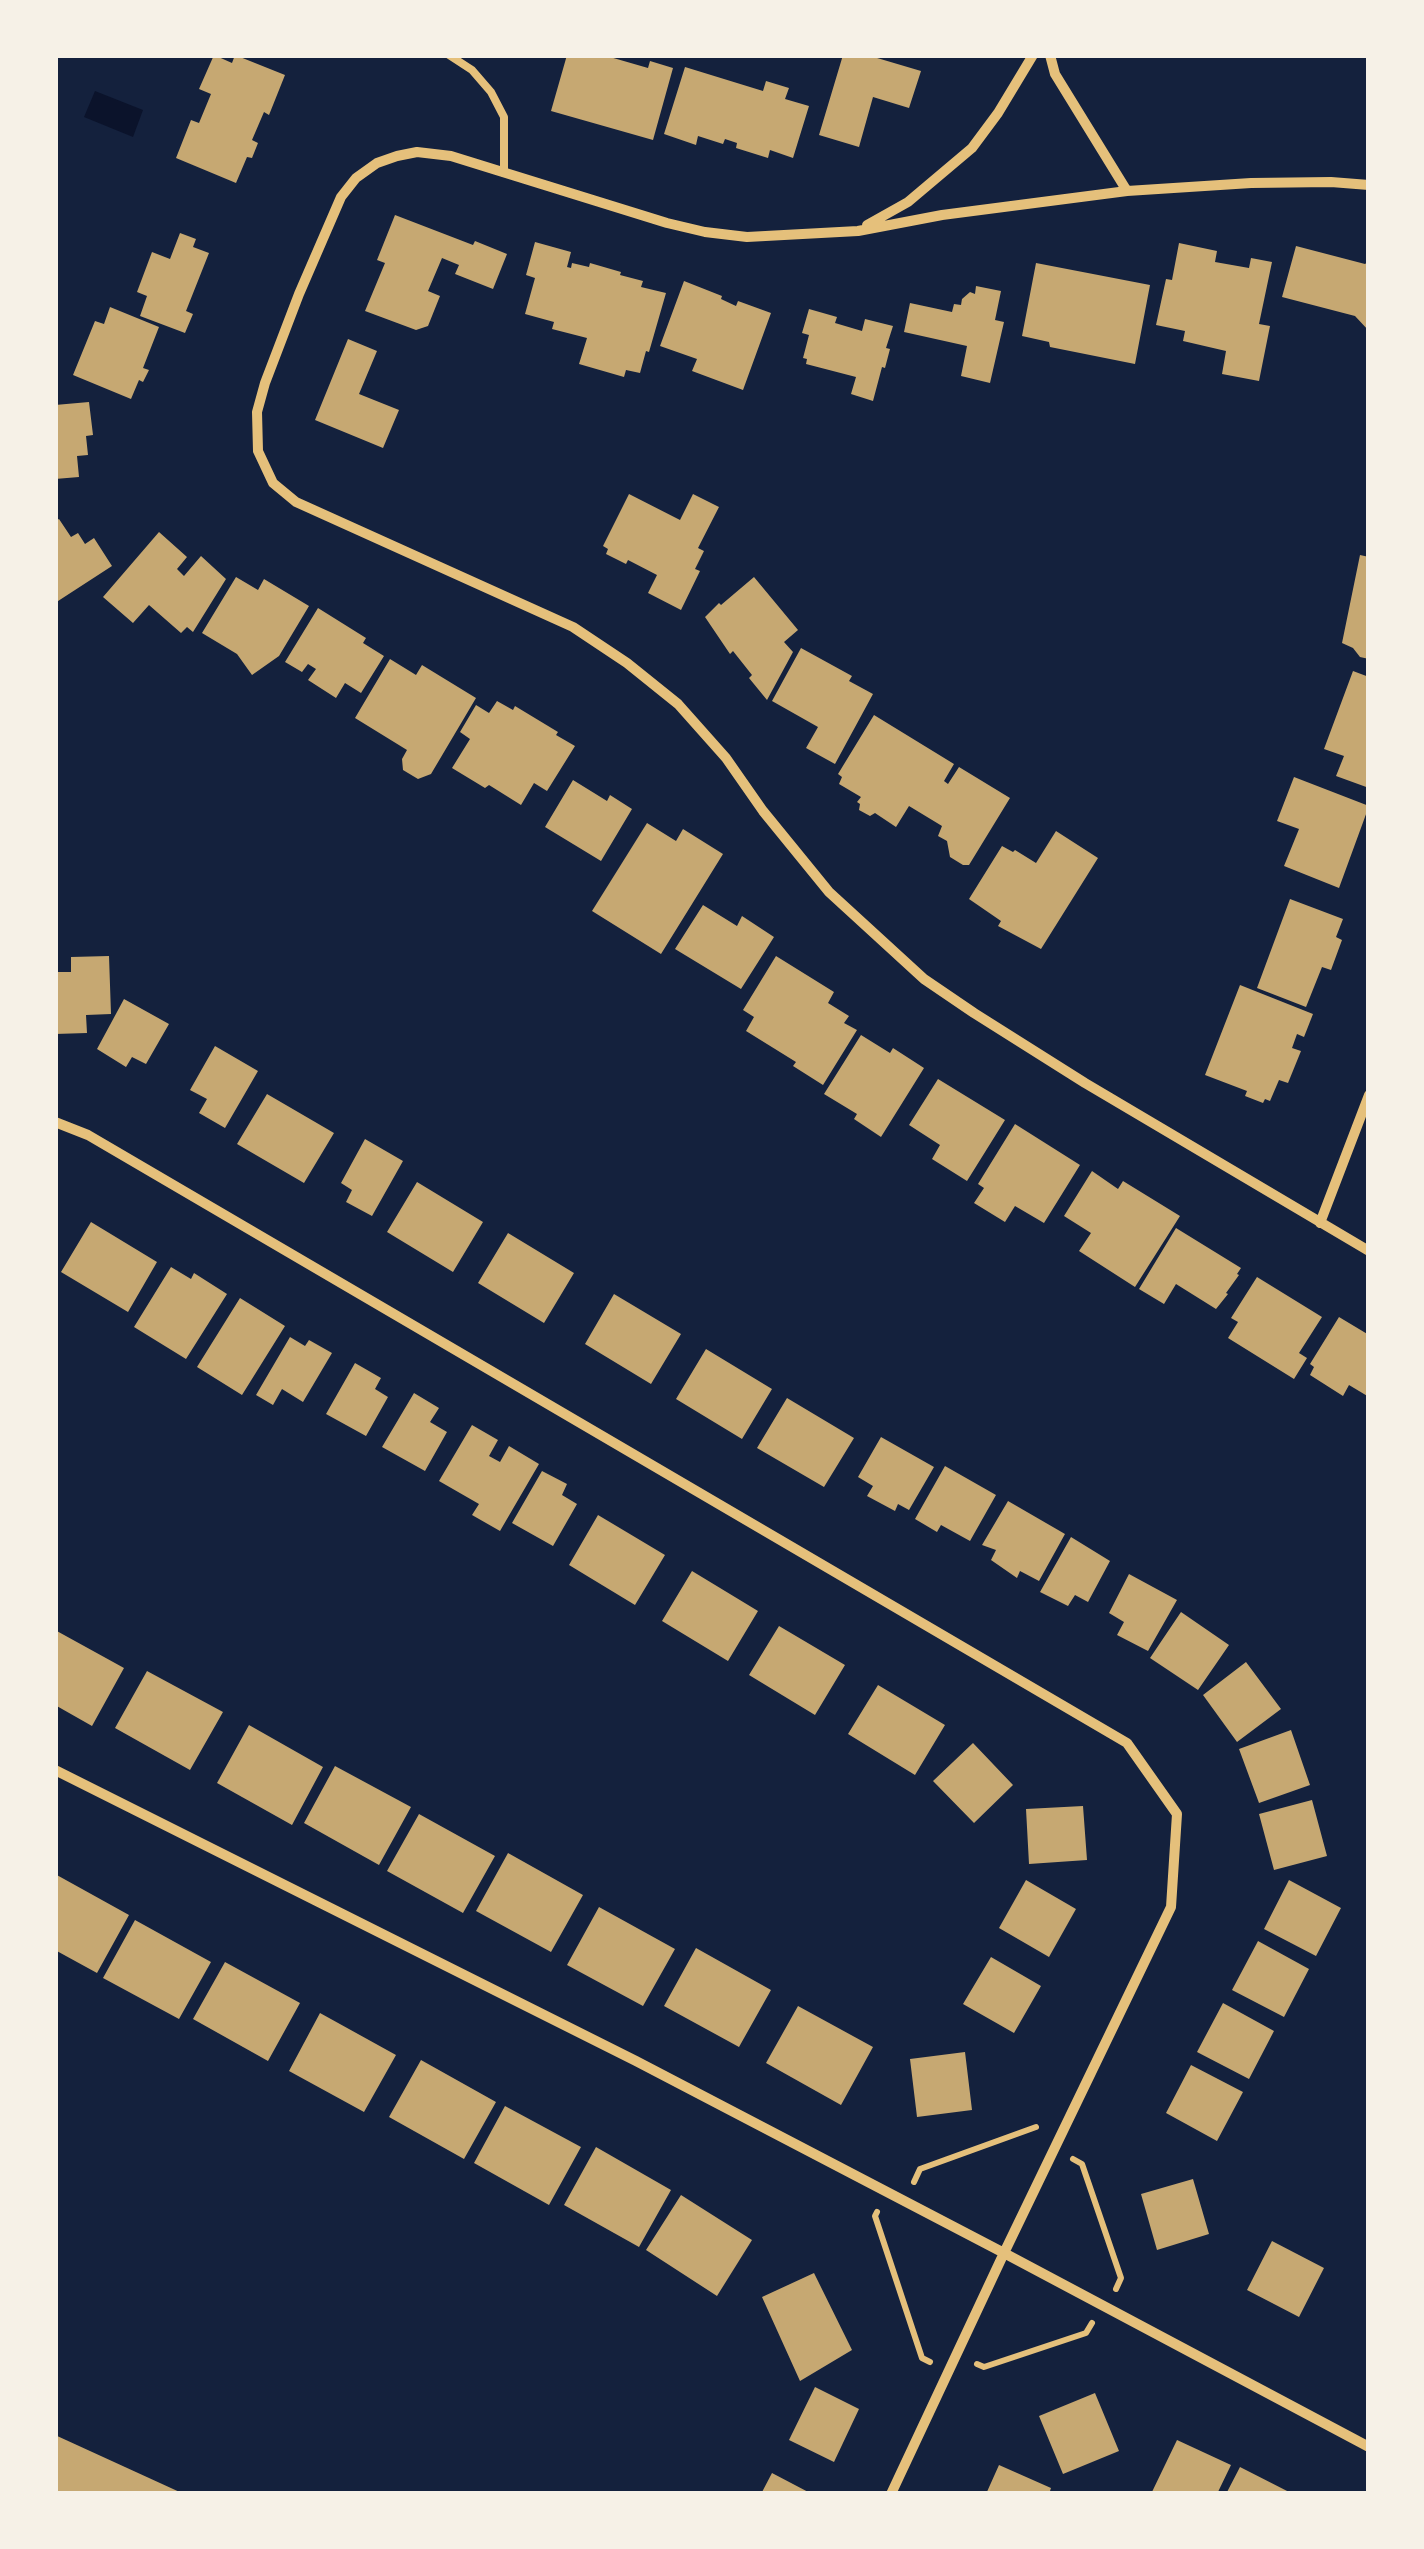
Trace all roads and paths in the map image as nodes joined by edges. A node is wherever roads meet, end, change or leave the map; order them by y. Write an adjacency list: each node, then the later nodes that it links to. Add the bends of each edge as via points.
1 (449, 55): 4 (lane, via 472,70 504,117)
2 (1033, 55): 7 (street, via 972,148 908,202)
3 (1050, 55): 6 (street, via 1054,74)
4 (504, 173): 7 (street, via 705,232 747,237); 10 (street, via 417,152 377,162 341,197 257,412 258,451 272,484 296,502 573,627 627,663 690,717 829,892 924,979)
5 (1369, 185): 6 (street, via 1251,183)
6 (1127, 192): 7 (street)
7 (858, 230)
8 (1369, 1095): 10 (street)
9 (55, 1122): 13 (street, via 88,1135 1128,1743 1177,1814 1172,1907)
10 (1320, 1222): 11 (street)
11 (1369, 1251)
12 (55, 1770): 15 (street)
13 (1061, 2137): 14 (street); 16 (path, via 1038,2126 920,2170)
14 (1054, 2150): 17 (street); 18 (path, via 1082,2164 1116,2262 1121,2278)
15 (886, 2191): 16 (street); 20 (path, via 875,2216 922,2358)
16 (904, 2200): 17 (street)
17 (1004, 2253): 18 (street); 19 (street)
18 (1104, 2306): 19 (path, via 1086,2334 984,2367); 21 (street)
19 (957, 2354): 20 (street)
20 (949, 2371): 22 (street)
21 (1369, 2447)
22 (891, 2494)

